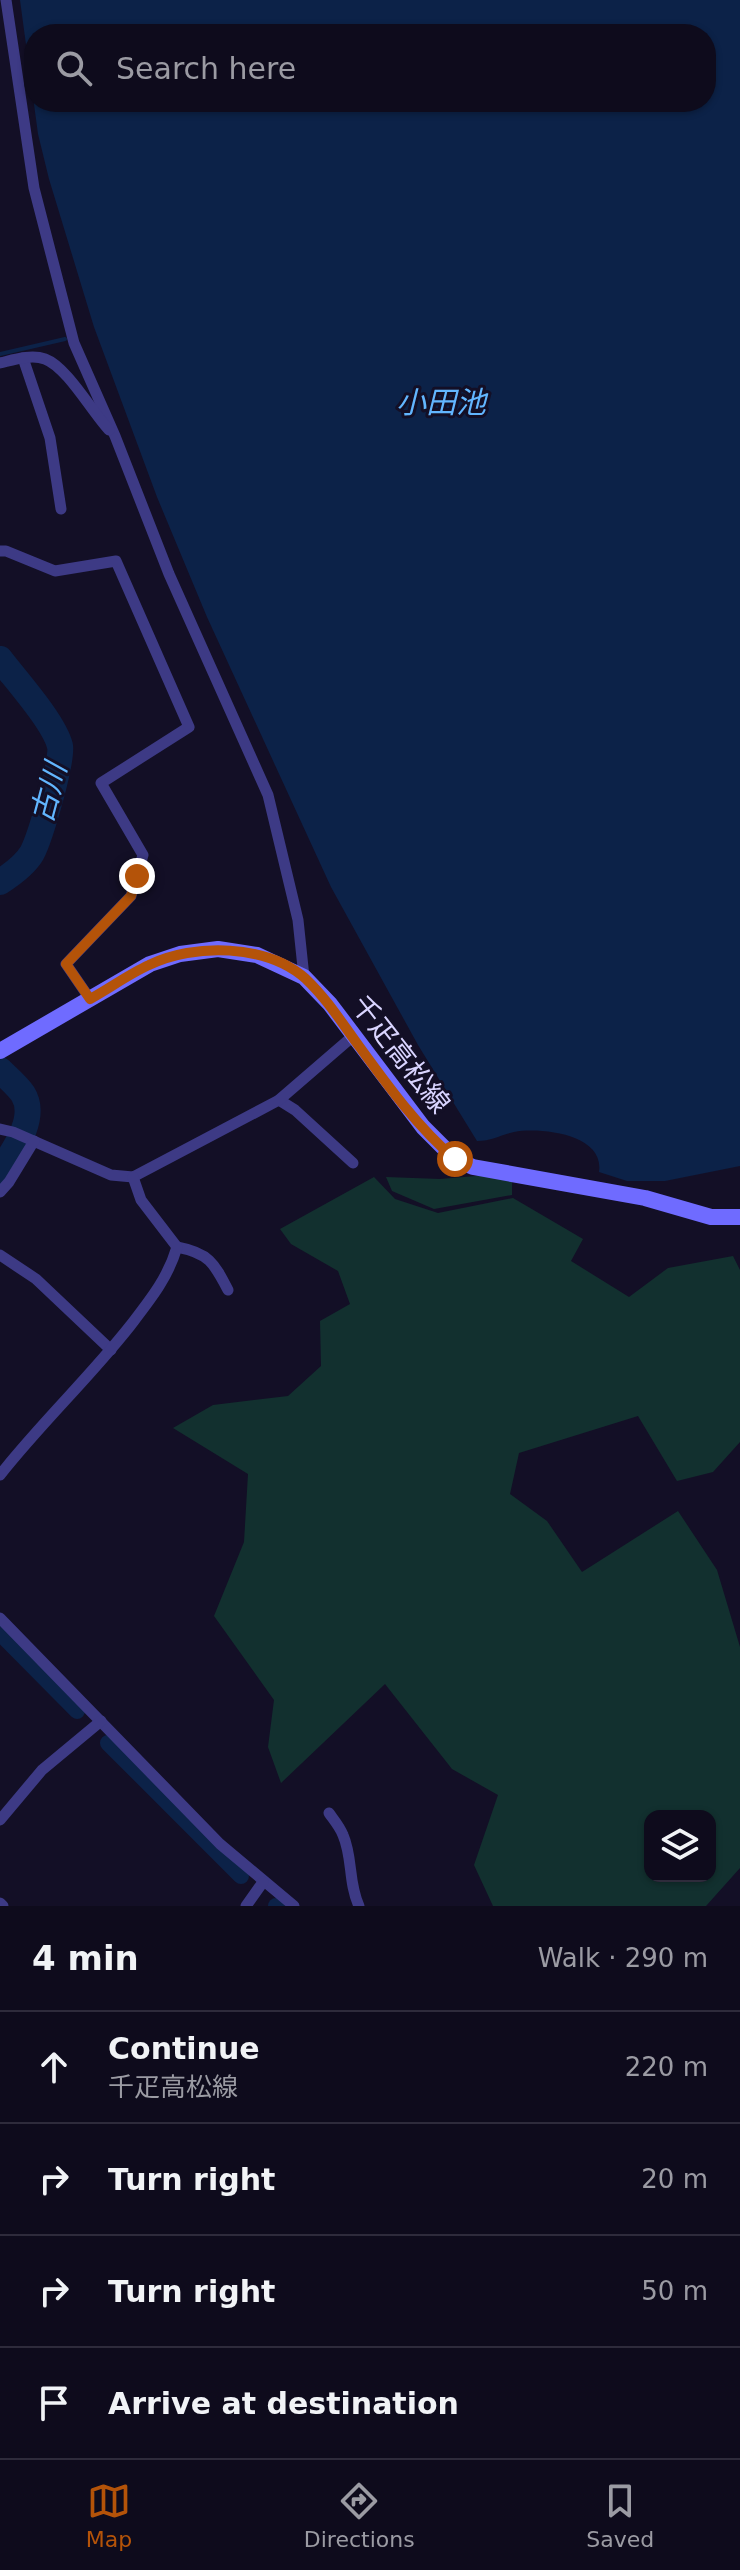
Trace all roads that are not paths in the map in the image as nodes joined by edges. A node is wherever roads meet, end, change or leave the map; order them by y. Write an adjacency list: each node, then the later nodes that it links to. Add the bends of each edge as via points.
1 (6, 0): 4 (street, via 34,188 51,260 74,343)
2 (23, 358): 3 (street); 4 (street, via 46,359 58,367); 5 (street, via 50,438)
3 (0, 363)
4 (115, 436): 7 (street, via 169,574 268,795 298,920)
5 (61, 509)
6 (0, 551): 8 (street, via 55,571 116,561 189,727 101,783 143,855 131,896 66,964)
7 (304, 977): 8 (main road, 千疋高松線, via 257,955 218,949 150,964); 9 (main road, 千疋高松線)
8 (90, 999): 10 (main road, 千疋高松線)
9 (352, 1037): 11 (street); 17 (main road, 千疋高松線, via 455,1159 711,1217)
10 (0, 1051)
11 (279, 1100): 14 (street); 15 (street)
12 (0, 1129): 13 (street)
13 (30, 1139): 15 (street, via 111,1175); 16 (street)
14 (353, 1163)
15 (133, 1177): 18 (street, via 141,1200)
16 (0, 1192)
17 (740, 1217)
18 (177, 1247): 20 (street, via 209,1259); 21 (street, via 159,1288)
19 (0, 1255): 21 (street, via 36,1279)
20 (228, 1290)
21 (111, 1350): 22 (street)
22 (0, 1475)
23 (0, 1618): 24 (street)
24 (101, 1721): 26 (street, via 42,1770); 27 (street)
25 (329, 1813): 30 (street, via 343,1834)
26 (0, 1820)
27 (262, 1883): 28 (street); 29 (street)
28 (249, 1903)
29 (294, 1906)
30 (359, 1906)

